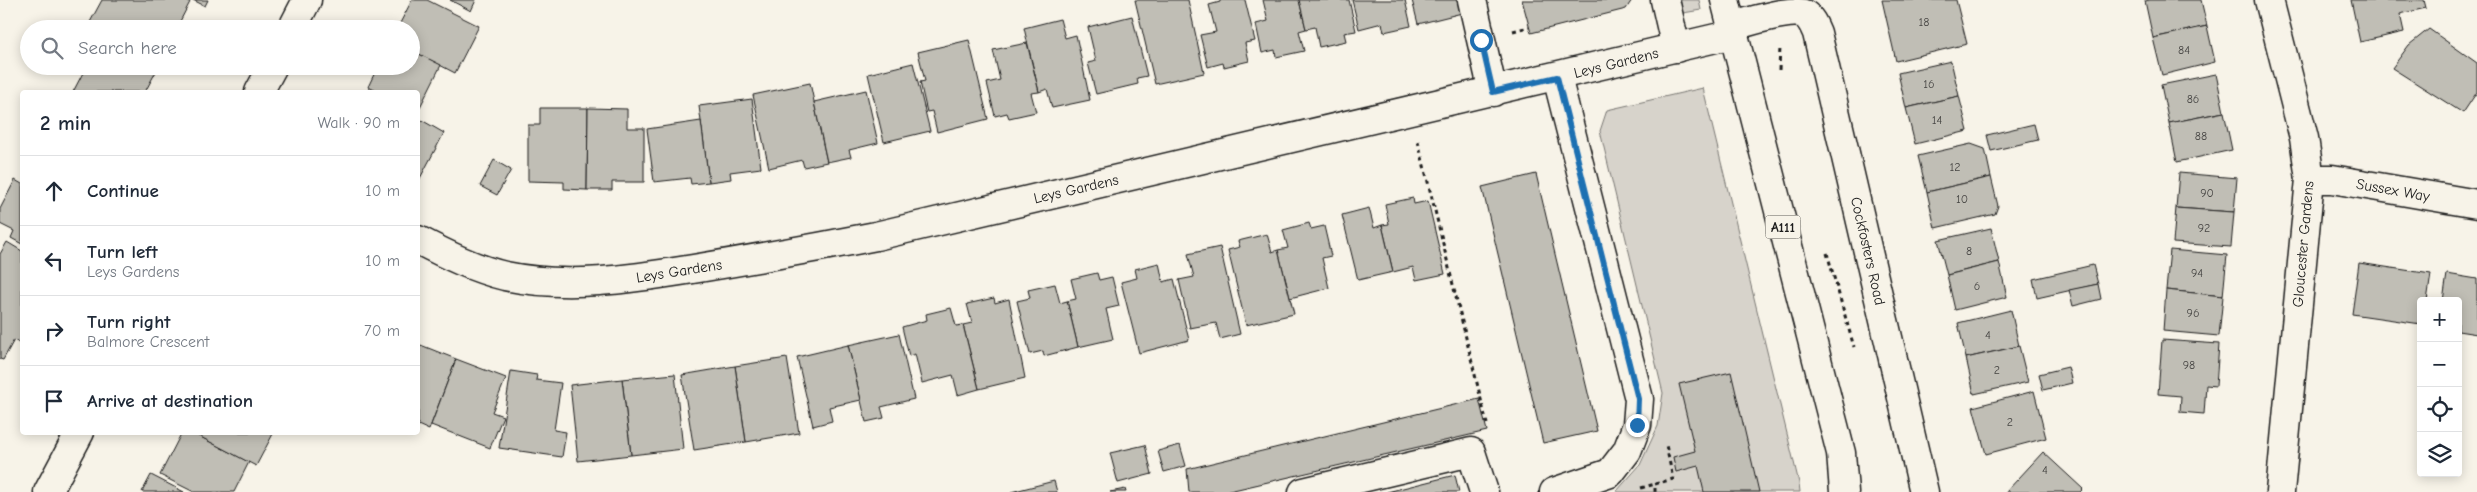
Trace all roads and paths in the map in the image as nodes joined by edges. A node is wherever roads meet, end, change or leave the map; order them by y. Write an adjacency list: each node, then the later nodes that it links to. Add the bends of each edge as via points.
1 (307, 0): 8 (street)
2 (1472, 0): 15 (street)
3 (1665, 0): 10 (street)
4 (1725, 0): 9 (street, A111)
5 (2269, 0): 17 (street, Gloucester Gardens, via 2304,138)
6 (1804, 7): 7 (street, Cockfosters Road); 31 (street, Cockfosters Road, via 1816,33)
7 (1773, 16): 9 (street, Cockfosters Road); 12 (path, via 1780,48)
8 (297, 20)
9 (1732, 30): 10 (street, Leys Gardens); 24 (street, A111)
10 (1676, 48): 13 (street, Leys Gardens)
11 (268, 75): 14 (street)
12 (1779, 76)
13 (1557, 77): 15 (street, Leys Gardens); 28 (street, via 1638,399 1637,425 1627,451 1610,473)
14 (260, 90)
15 (1493, 92): 16 (street, Leys Gardens)
16 (1411, 111): 19 (street, Leys Gardens, via 876,236 630,279 559,283 504,276 448,256); 22 (path)
17 (2310, 179): 18 (street, Sussex Way, via 2332,179); 32 (street, Gloucester Gardens)
18 (2477, 204)
19 (420, 241)
20 (1825, 246): 21 (path)
21 (1854, 350)
22 (1488, 425)
23 (78, 435): 25 (street)
24 (1841, 453): 29 (street, A111); 30 (street, A111)
25 (48, 492)
26 (1303, 492): 27 (street, via 1471,452)
27 (1484, 492)
28 (1554, 492)
29 (1844, 492)
30 (1861, 492)
31 (1924, 492)
32 (2280, 492)

